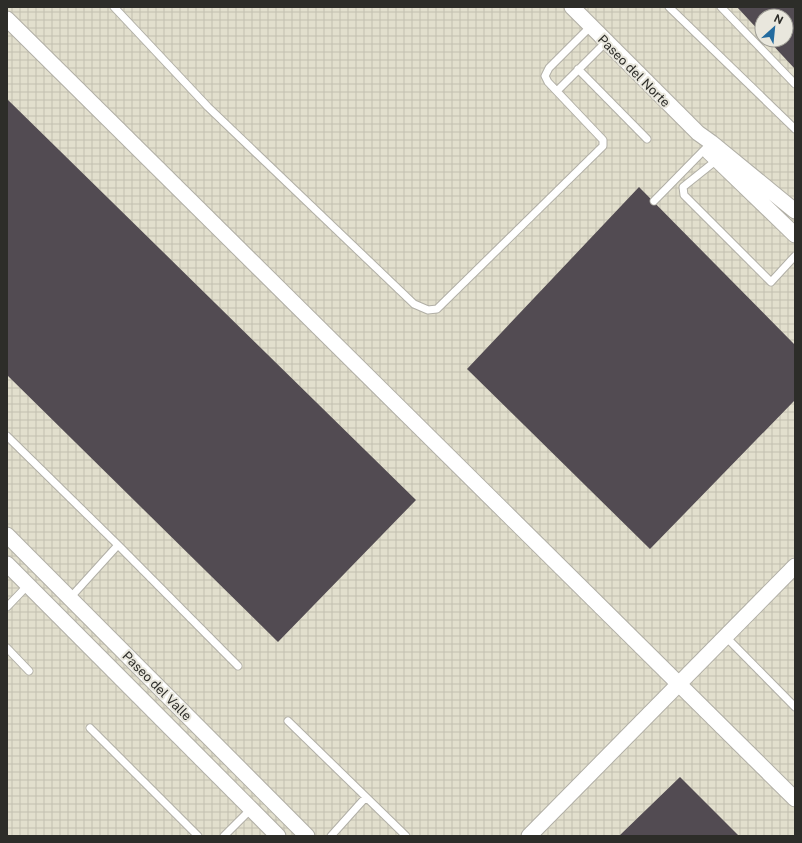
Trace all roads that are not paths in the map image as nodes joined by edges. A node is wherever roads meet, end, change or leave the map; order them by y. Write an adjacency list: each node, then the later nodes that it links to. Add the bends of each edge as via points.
1 (114, 7): 10 (lane, via 214,113 414,304 428,310 437,308 603,146 603,140)
2 (669, 7): 11 (lane)
3 (722, 7): 9 (lane)
4 (575, 8): 6 (street, Paseo del Norte)
5 (7, 19): 31 (street)
6 (590, 27): 7 (street, Paseo del Norte); 10 (lane, via 549,68 545,76)
7 (606, 42): 8 (lane); 13 (street, Paseo del Norte)
8 (578, 69): 10 (lane); 12 (lane)
9 (795, 84)
10 (557, 92)
11 (795, 129)
12 (647, 139)
13 (709, 146): 14 (street, Paseo del Norte); 15 (lane)
14 (720, 157): 16 (street, Paseo del Norte); 17 (street, Paseo del Norte); 18 (lane, via 684,187 684,195 771,282)
15 (654, 201)
16 (795, 211)
17 (795, 235)
18 (795, 256)
19 (7, 436): 21 (lane)
20 (7, 535): 25 (street, Paseo del Valle)
21 (118, 545): 25 (lane); 29 (lane)
22 (7, 564): 24 (street, Paseo del Valle)
23 (795, 566): 27 (street)
24 (28, 585): 26 (lane); 37 (street, Paseo del Valle)
25 (70, 598): 41 (street, Paseo del Valle)
26 (7, 608)
27 (726, 637): 31 (street); 32 (lane)
28 (7, 648): 30 (lane)
29 (238, 666)
30 (29, 671)
31 (679, 686): 36 (street); 44 (street)
32 (795, 707)
33 (288, 721): 35 (lane)
34 (90, 728): 38 (lane)
35 (366, 797): 42 (lane); 43 (lane)
36 (795, 799)
37 (251, 809): 39 (lane); 40 (street, Paseo del Valle)
38 (198, 836)
39 (224, 836)
40 (278, 836)
41 (307, 836)
42 (331, 836)
43 (406, 836)
44 (529, 836)

